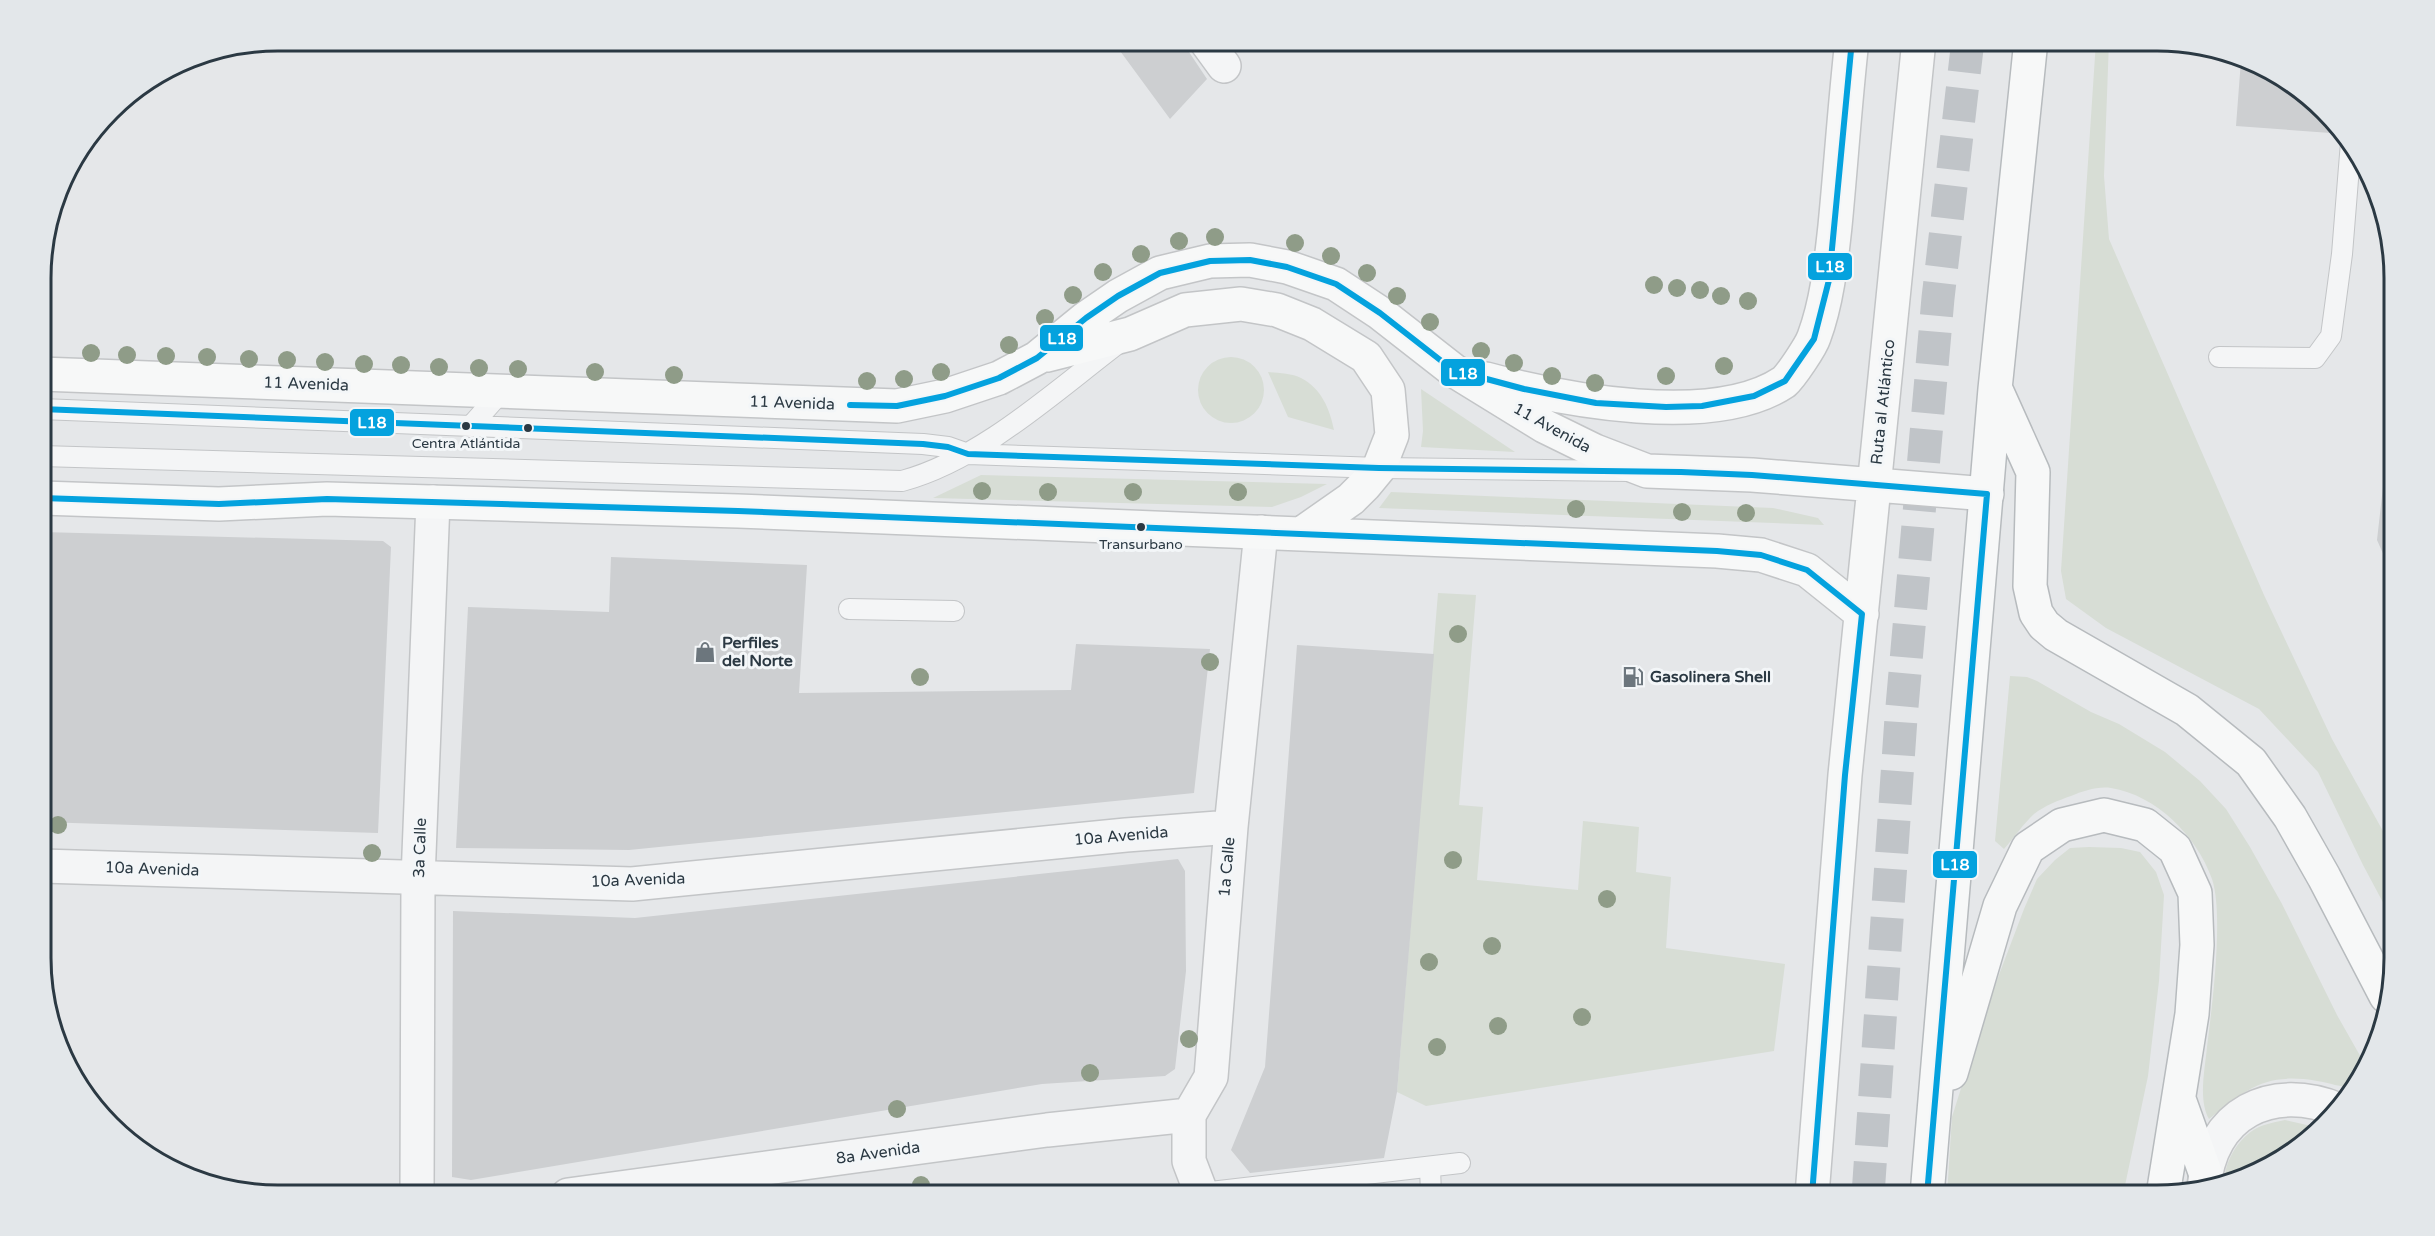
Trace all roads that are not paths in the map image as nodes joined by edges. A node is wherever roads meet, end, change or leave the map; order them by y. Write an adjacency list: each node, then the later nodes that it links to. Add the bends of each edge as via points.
1 (1851, 51): 8 (main road, via 1829,280 1814,339 1785,381 1754,396 1702,406 1666,407 1596,403)
2 (1918, 51): 18 (main road, Ruta al Atlántico)
3 (2030, 51): 10 (main road)
4 (2350, 158): 6 (lane, via 2331,336 2315,358)
5 (1130, 334): 7 (main road); 14 (lane); 16 (main road, via 1185,310 1241,304 1277,310 1312,324 1366,357 1388,390 1392,435)
6 (2219, 357)
7 (1037, 358): 8 (main road, 11 Avenida, via 1086,318 1160,273 1210,261 1250,260 1287,267 1336,284); 11 (main road, 11 Avenida, via 999,378 945,396 897,406)
8 (1452, 370): 17 (main road, 11 Avenida, via 1544,426)
9 (51, 374): 11 (main road, 11 Avenida)
10 (1995, 389): 19 (main road); 30 (main road, via 2033,471 2030,586 2036,613 2056,635 2187,710 2251,762 2290,817)
11 (502, 390): 13 (lane)
12 (51, 409): 13 (lane)
13 (470, 427): 14 (lane, via 923,444)
14 (968, 454): 15 (lane, via 925,475 902,481); 16 (lane)
15 (51, 456)
16 (1378, 468): 17 (lane); 23 (main road, via 1351,499)
17 (1647, 471): 18 (main road, 11 Avenida)
18 (1874, 485): 19 (main road, 11 Avenida); 26 (main road, Ruta al Atlántico)
19 (1986, 494): 34 (main road)
20 (51, 498): 21 (main road, via 219,504 327,499)
21 (433, 502): 22 (main road); 29 (street, 3a Calle)
22 (1261, 532): 23 (main road); 27 (street, 1a Calle)
23 (1301, 534): 26 (main road, via 1761,555 1806,570)
24 (849, 609): 25 (lane)
25 (954, 611)
26 (1862, 614): 43 (main road, Ruta al Atlántico, via 1844,787)
27 (1231, 827): 29 (street, 10a Avenida, via 632,884); 33 (street, 1a Calle, via 1211,1077)
28 (51, 866): 29 (street, 10a Avenida)
29 (418, 879): 38 (street, 3a Calle)
30 (2382, 988)
31 (2180, 1101): 34 (main road, via 2197,945 2195,893 2175,849 2145,825 2104,815 2062,825 2028,848 2000,906); 37 (main road); 45 (main road)
32 (2330, 1106): 37 (street, via 2303,1099 2281,1100 2246,1110 2219,1138)
33 (1189, 1114): 39 (street, 8a Avenida); 40 (street, via 1189,1161)
34 (1931, 1141): 44 (main road)
35 (1460, 1163): 36 (lane)
36 (1430, 1167): 41 (lane); 42 (lane)
37 (2205, 1180)
38 (417, 1185)
39 (642, 1185)
40 (1198, 1185)
41 (1278, 1185)
42 (1431, 1185)
43 (1813, 1185)
44 (1928, 1185)
45 (2165, 1185)

